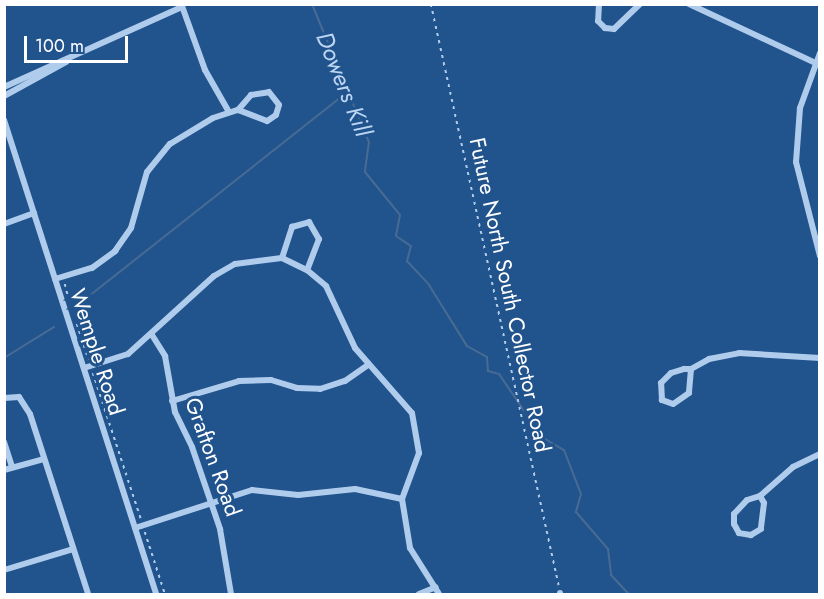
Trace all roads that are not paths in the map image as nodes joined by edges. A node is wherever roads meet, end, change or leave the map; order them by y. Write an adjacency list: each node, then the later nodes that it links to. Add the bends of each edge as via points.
1 (599, 4): 2 (street, via 598,21 605,28 614,29)
2 (640, 4)
3 (689, 4): 7 (street)
4 (182, 6): 6 (street); 11 (street, via 205,70)
5 (819, 53): 7 (street)
6 (69, 60): 8 (street); 9 (street, via 56,71)
7 (817, 64): 15 (street, via 800,108 796,162)
8 (4, 87)
9 (4, 96)
10 (238, 110): 10 (street, via 246,98 265,92 276,97 279,105 276,115 267,121); 11 (street)
11 (229, 112): 18 (street, via 161,152 143,182 137,213 126,238 100,264)
12 (4, 120): 13 (street, Wemple Road)
13 (34, 213): 14 (street); 18 (street, Wemple Road)
14 (4, 224)
15 (819, 256)
16 (282, 258): 17 (street); 17 (street, via 292,227 309,222 320,238); 19 (street, via 246,261 214,276)
17 (307, 270): 21 (street, via 333,296 351,339)
18 (55, 279): 22 (street, Wemple Road)
19 (152, 335): 22 (street, via 128,354); 25 (street, Grafton Road, via 165,356)
20 (819, 358): 23 (street, via 739,353 709,358)
21 (368, 365): 25 (street, via 345,381 320,388 297,388 271,380 239,381); 31 (street, via 412,413 419,445)
22 (87, 367): 33 (street, Wemple Road)
23 (691, 369): 23 (street, via 689,393 684,399 673,404 662,400 661,383 677,370)
24 (4, 398): 28 (street, via 15,395 23,400)
25 (172, 401): 32 (street, Grafton Road)
26 (4, 441): 29 (street)
27 (819, 454): 30 (street, via 793,467)
28 (44, 459): 29 (street); 34 (street)
29 (8, 468)
30 (760, 495): 30 (street, via 764,503 761,529 751,535 739,533 734,514 743,502)
31 (402, 499): 32 (street, via 355,489 298,495 261,489); 36 (street, via 410,548)
32 (212, 504): 33 (street); 39 (street, Grafton Road)
33 (135, 528): 38 (street, Wemple Road)
34 (73, 549): 35 (street); 37 (street)
35 (4, 570)
36 (436, 587): 40 (street); 41 (street)
37 (88, 594)
38 (156, 594)
39 (231, 594)
40 (419, 594)
41 (440, 594)

